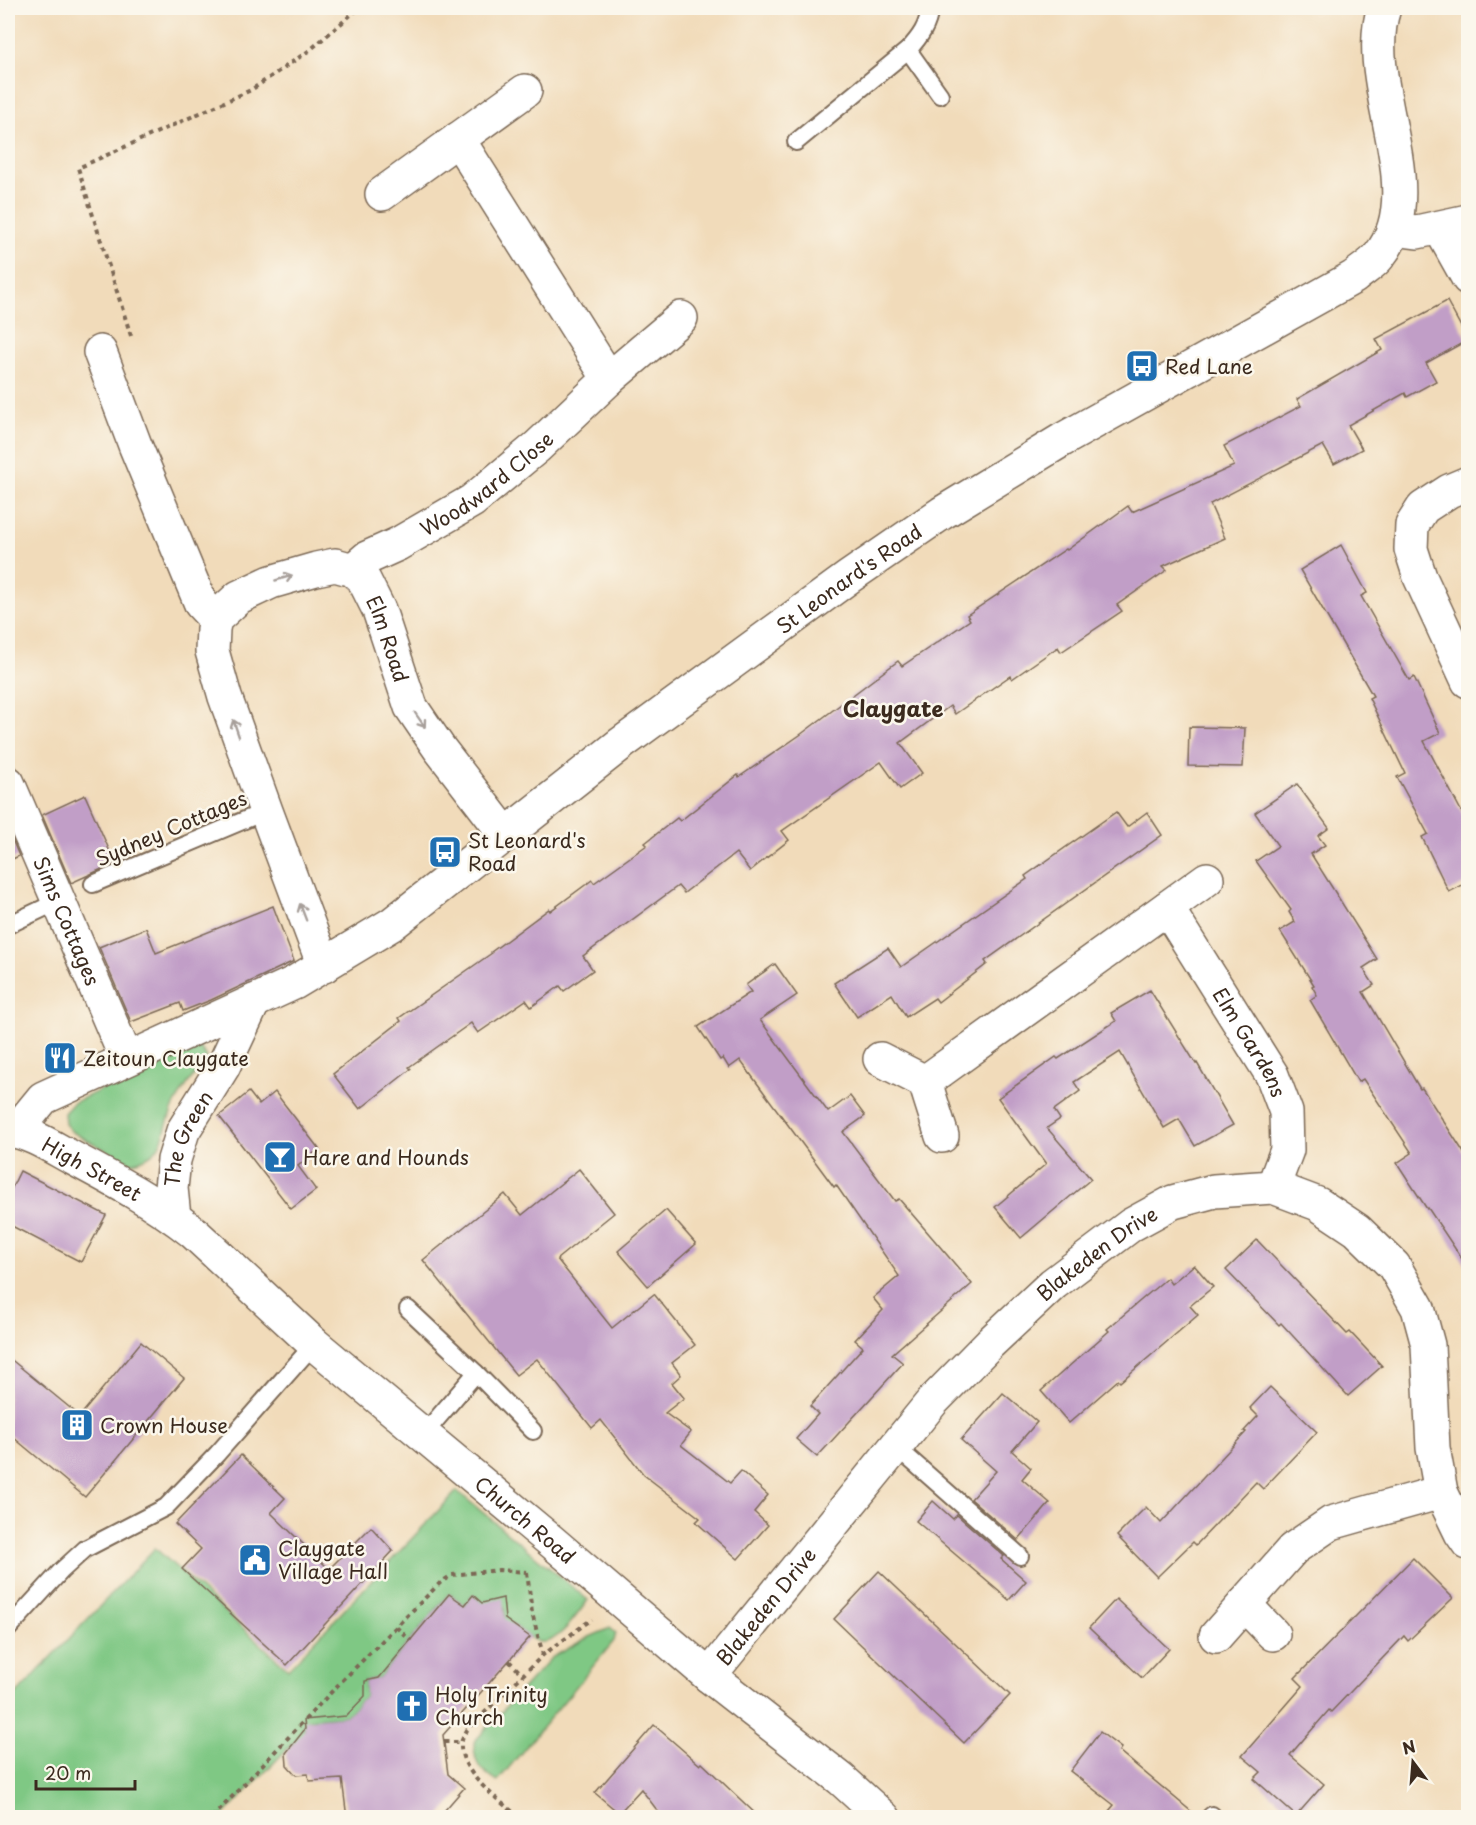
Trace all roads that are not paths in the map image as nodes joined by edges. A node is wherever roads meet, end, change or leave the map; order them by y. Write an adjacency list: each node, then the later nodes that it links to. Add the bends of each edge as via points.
1 (930, 8): 3 (lane, via 923,33)
2 (1384, 8): 10 (street, via 1378,53 1396,164 1399,199)
3 (908, 50): 5 (lane); 7 (lane)
4 (525, 91): 6 (street)
5 (940, 95)
6 (458, 139): 8 (street); 14 (street)
7 (796, 142)
8 (382, 194)
9 (1454, 224): 10 (street, via 1417,232); 11 (street)
10 (1394, 229): 21 (street, St Leonard's Road, via 1377,258 1354,277 1062,440 933,519 622,743)
11 (1468, 278)
12 (681, 318): 14 (street, Woodward Close)
13 (100, 352): 17 (street, via 196,593)
14 (609, 380): 16 (street, Woodward Close, via 472,501 367,558)
15 (1468, 483): 18 (street, via 1424,508 1412,525 1411,549)
16 (353, 570): 17 (street, one-way to 16, via 239,597 271,582 335,565); 21 (street, Elm Road, one-way to 21, via 364,580 379,610 411,707)
17 (215, 618): 20 (street, one-way to 17, via 212,651)
18 (1468, 681)
19 (8, 783): 24 (street, Sims Cottages)
20 (266, 811): 23 (lane, Sydney Cottages); 27 (street, one-way to 20)
21 (506, 835): 27 (street, St Leonard's Road, via 392,924)
22 (1207, 879): 25 (street)
23 (93, 884)
24 (59, 901): 26 (lane); 29 (street, Sims Cottages)
25 (1167, 908): 31 (street); 34 (street, Elm Gardens, via 1272,1075 1286,1112 1287,1149)
26 (8, 925)
27 (324, 966): 28 (street)
28 (254, 1001): 29 (street); 35 (street, The Green, via 223,1067 183,1131 171,1188)
29 (126, 1058): 32 (street, via 43,1098)
30 (879, 1059): 31 (street)
31 (925, 1082): 33 (street)
32 (12, 1130): 35 (street, High Street, via 112,1179)
33 (942, 1136)
34 (1273, 1187): 41 (street, Blakeden Drive, via 1214,1191 1173,1202 1131,1225 1053,1284 990,1343 932,1402); 42 (street, Blakeden Drive, via 1318,1204 1357,1230 1394,1266 1418,1308 1428,1345 1433,1448)
35 (174, 1217): 37 (street, Church Road)
36 (408, 1309): 38 (lane)
37 (314, 1344): 40 (street, Church Road); 46 (lane, via 166,1507 85,1549)
38 (476, 1373): 39 (lane); 40 (lane)
39 (533, 1431)
40 (424, 1434): 49 (street, Church Road)
41 (896, 1446): 44 (lane); 49 (street, Blakeden Drive)
42 (1441, 1492): 43 (street, Blakeden Drive); 45 (street, via 1331,1523 1293,1549)
43 (1468, 1543)
44 (1020, 1556)
45 (1244, 1604): 47 (street); 48 (street)
46 (8, 1629)
47 (1273, 1634)
48 (1216, 1636)
49 (709, 1676): 50 (street, Church Road)
50 (884, 1818)

